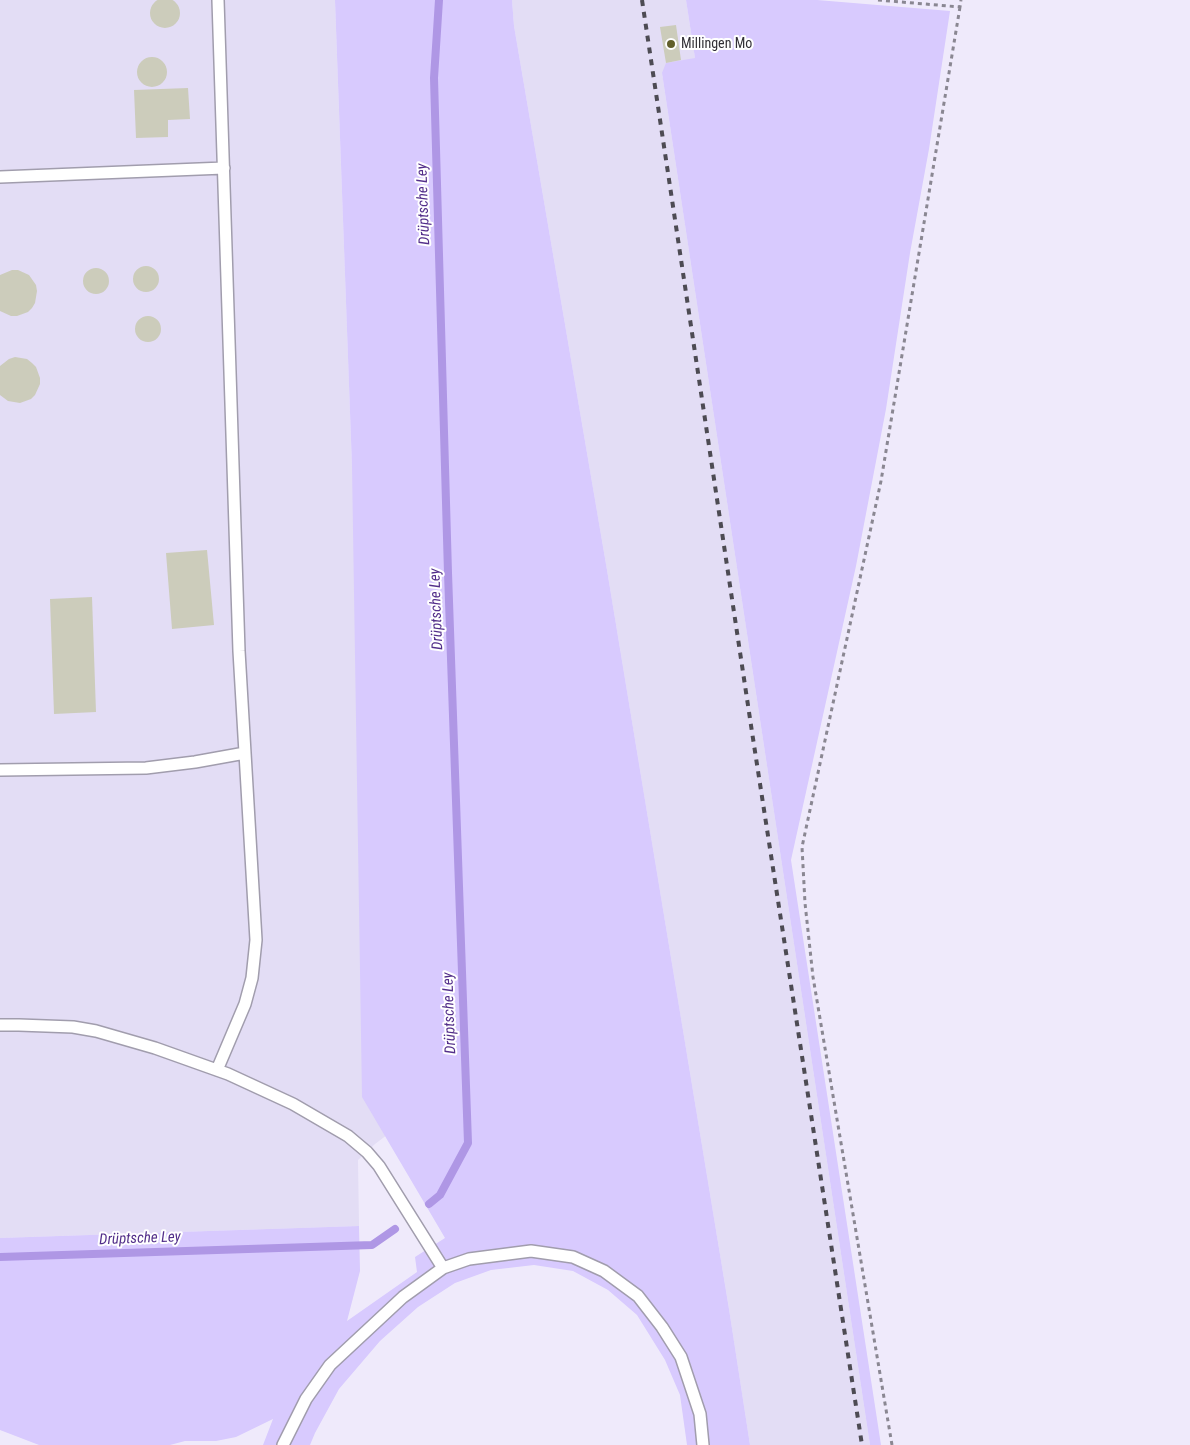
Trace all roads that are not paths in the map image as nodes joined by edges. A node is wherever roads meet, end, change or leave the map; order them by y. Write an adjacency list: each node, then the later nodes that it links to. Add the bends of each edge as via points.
1 (218, 0): 2 (lane)
2 (224, 168): 3 (lane); 4 (lane)
3 (0, 176)
4 (245, 753): 5 (lane, via 146,768); 7 (lane, via 256,940 245,1004)
5 (0, 770)
6 (0, 1025): 7 (lane, via 96,1031)
7 (217, 1070): 8 (lane, via 293,1104 358,1143 378,1166)
8 (443, 1268): 9 (lane, via 403,1297 330,1365 306,1399); 10 (lane, via 469,1259 531,1251 573,1258 604,1271 638,1296 681,1357 700,1414)
9 (283, 1445)
10 (703, 1445)

